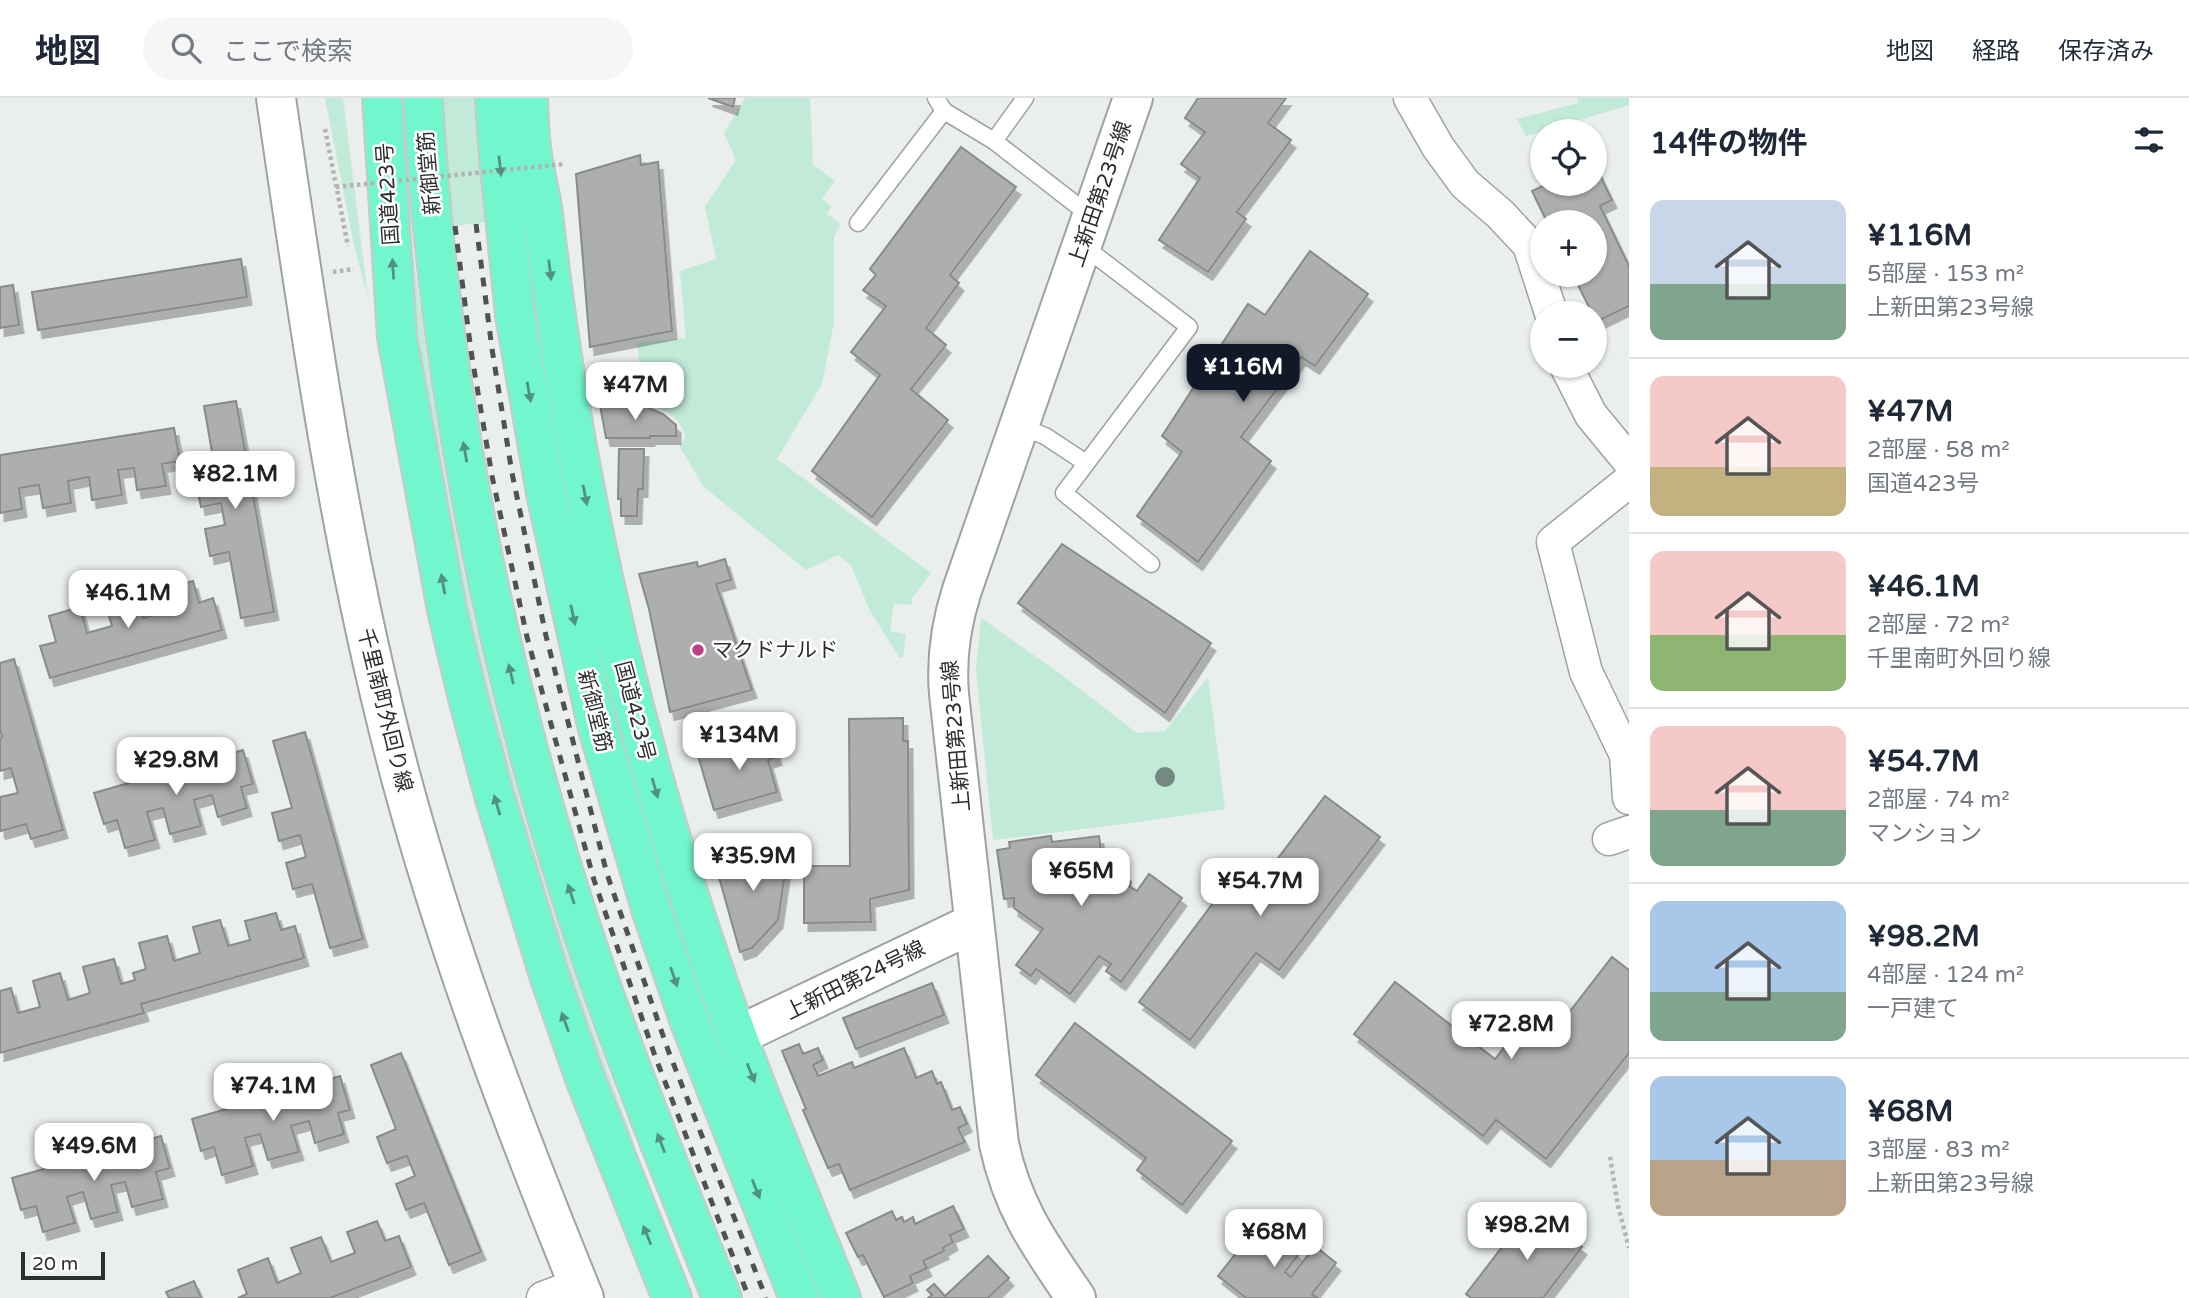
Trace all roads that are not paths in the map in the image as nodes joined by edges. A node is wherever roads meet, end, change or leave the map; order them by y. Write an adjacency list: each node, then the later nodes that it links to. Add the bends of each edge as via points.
1 (276, 98): 23 (street, 千里南町外回り線, via 340,509 390,735 461,976)
2 (382, 98): 25 (highway, 国道423号, one-way to 2, via 550,978 467,694 397,337)
3 (423, 98): 26 (highway, 新御堂筋, one-way to 3, via 592,959 522,721 476,517 447,346)
4 (495, 98): 27 (highway, 新御堂筋, one-way to 27, via 515,315 546,493 597,725 690,1022)
5 (527, 98): 22 (highway, 国道423号, one-way to 22, via 563,370 598,561 660,804)
6 (1025, 98): 10 (lane)
7 (1133, 98): 12 (street, 上新田第23号線)
8 (1410, 98): 13 (street, via 1465,184 1529,245)
9 (940, 104): 10 (lane); 11 (lane)
10 (994, 141): 12 (lane)
11 (858, 223)
12 (1087, 231): 15 (street, 上新田第23号線); 17 (lane, via 1189,327)
13 (1547, 301)
14 (1572, 378): 16 (street, via 1591,415)
15 (1020, 426): 17 (lane, via 1045,436); 21 (street, 上新田第23号線, via 962,590 949,652 948,681)
16 (1629, 461)
17 (1086, 463): 19 (lane, via 1064,493)
18 (1629, 481): 20 (street, via 1553,542 1586,672 1626,754)
19 (1151, 564)
20 (1629, 798)
21 (974, 923): 22 (street, 上新田第24号線); 29 (street, 上新田第23号線, via 1006,1176 1027,1224)
22 (737, 1036): 28 (highway, 国道423号, one-way to 28)
23 (581, 1291): 24 (street)
24 (543, 1298)
25 (672, 1298)
26 (722, 1298)
27 (799, 1298)
28 (841, 1298)
29 (1076, 1298)

